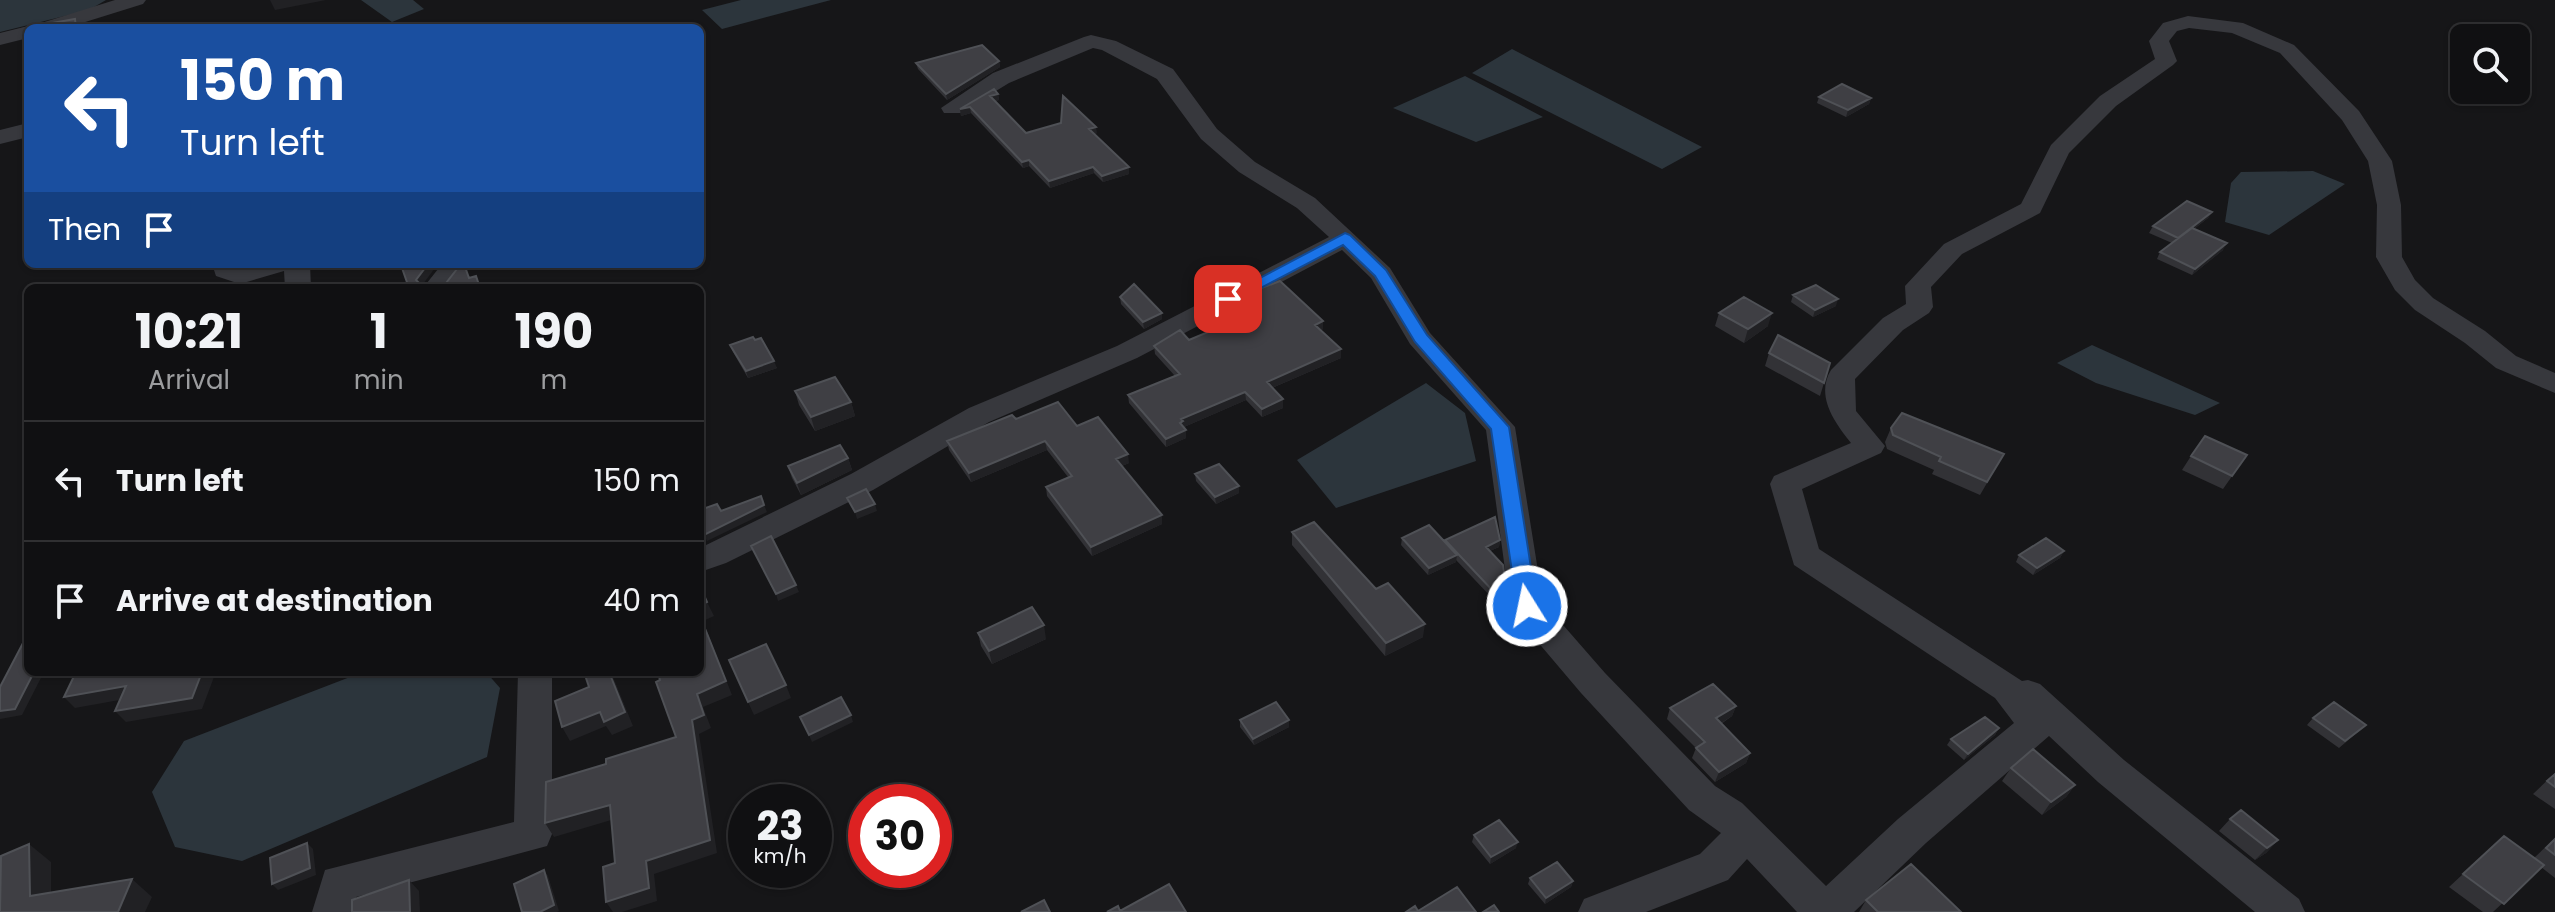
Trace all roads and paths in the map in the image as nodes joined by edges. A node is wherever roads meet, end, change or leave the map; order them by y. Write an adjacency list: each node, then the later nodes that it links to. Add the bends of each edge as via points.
1 (136, 0): 2 (street)
2 (58, 24)
3 (24, 33): 4 (street)
4 (0, 39)
5 (952, 108): 8 (street, via 1001,78 1091,41 1109,45 1165,74 1209,134 1247,167 1306,203)
6 (24, 131): 7 (street)
7 (0, 137)
8 (1345, 238): 14 (street, via 1127,352 979,415 862,482); 17 (street, via 1381,274 1420,338 1500,427 1527,606 1702,798)
9 (225, 268): 10 (street, via 240,276)
10 (266, 268)
11 (452, 268): 12 (street)
12 (439, 284)
13 (2555, 384): 16 (street, via 2506,362 2404,284 2389,257 2389,205 2380,161 2351,116 2287,49 2236,27 2188,22 2170,27 2159,41 2166,61 2108,101 2059,150 2031,208 1953,249 1918,286 1920,307 1893,324 1841,377 1842,413 1870,446 1785,484 1805,556)
14 (704, 559)
15 (535, 676): 18 (street, via 533,834 339,883)
16 (2007, 688): 20 (street, via 2037,725); 21 (street, via 2033,695 2111,771)
17 (1746, 833): 19 (street, via 1714,867); 20 (street)
18 (332, 912)
19 (1598, 912)
20 (1825, 912)
21 (2285, 912)

